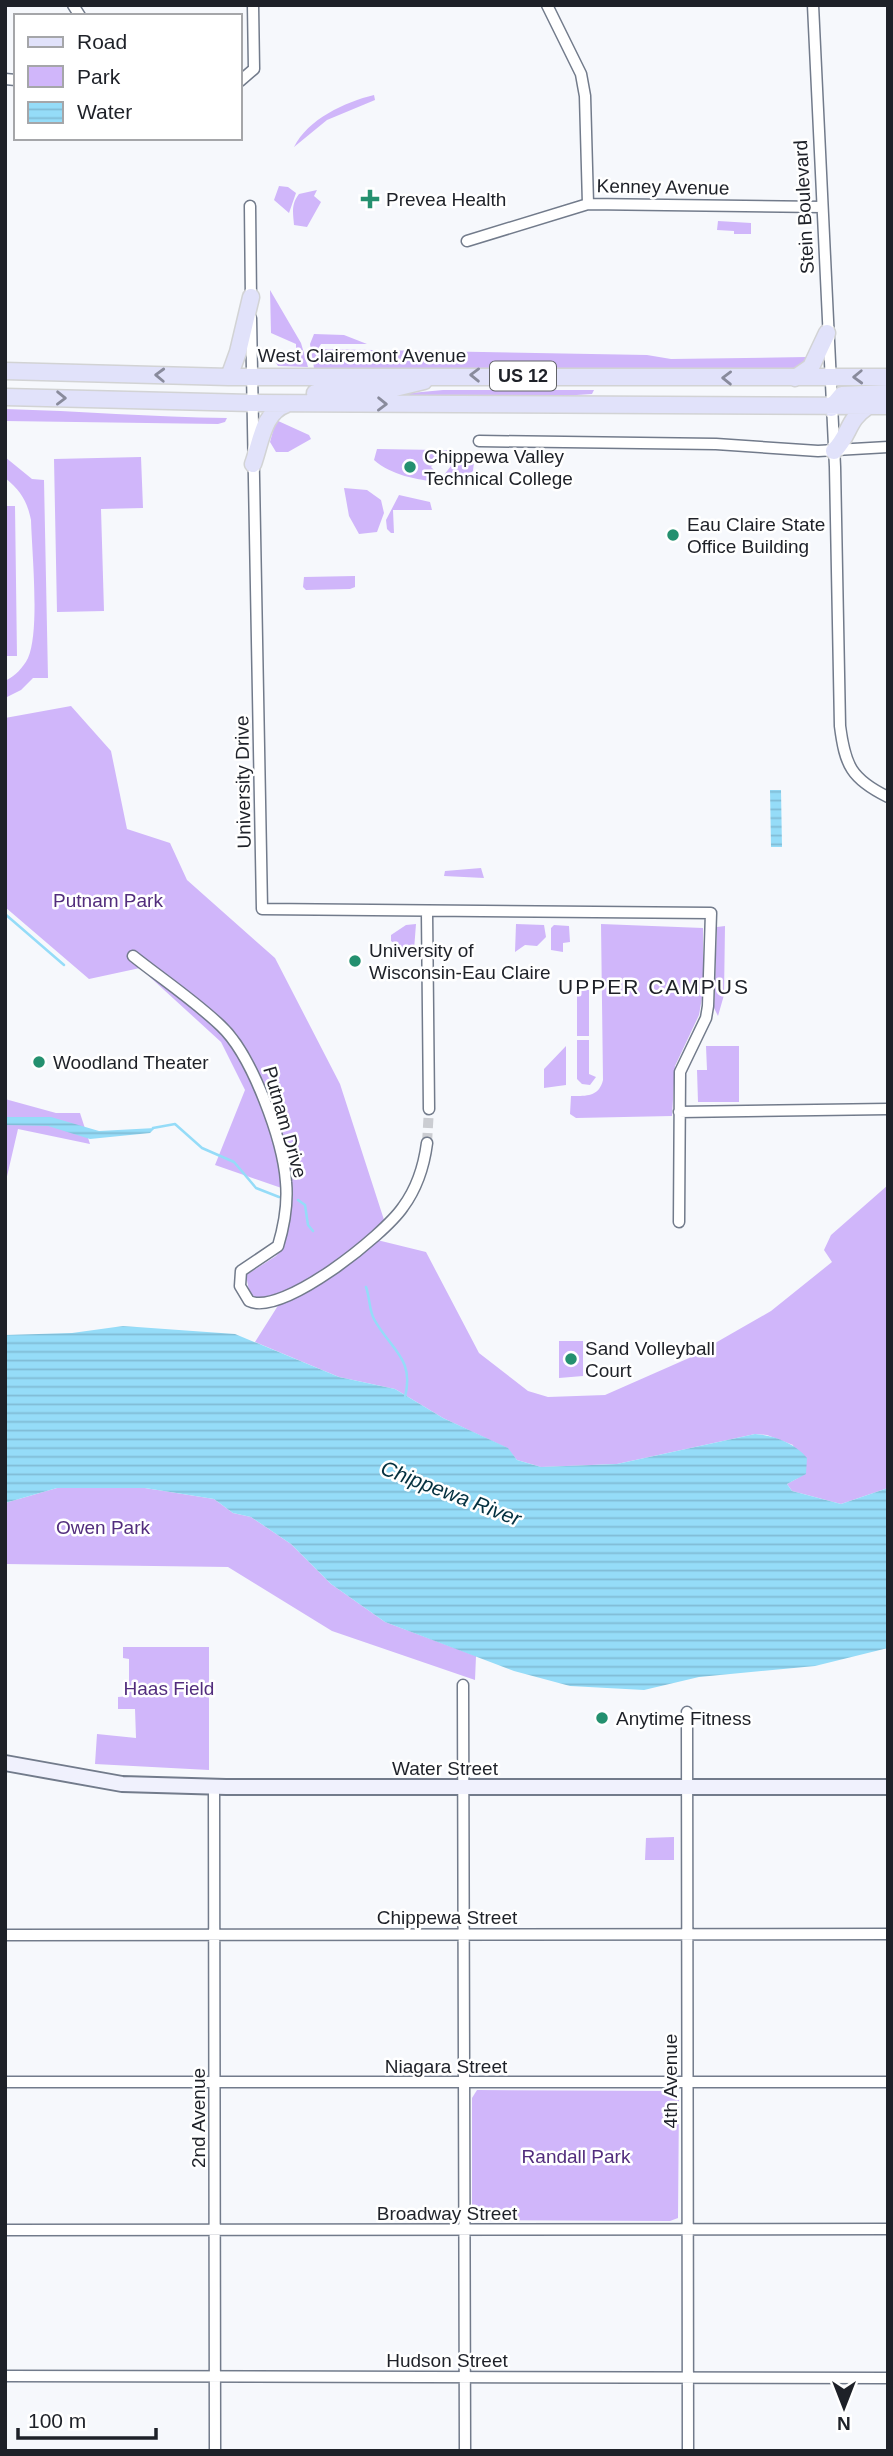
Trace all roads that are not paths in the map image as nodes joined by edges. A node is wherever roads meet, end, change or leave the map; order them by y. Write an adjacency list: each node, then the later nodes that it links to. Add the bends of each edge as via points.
1 (253, 5): 4 (street, via 254,69)
2 (547, 5): 5 (street, via 581,74)
3 (813, 5): 7 (street, Stein Boulevard)
4 (242, 80)
5 (588, 204): 7 (street, Kenney Avenue); 8 (street, Kenney Avenue)
6 (250, 206): 9 (street, University Drive)
7 (822, 207): 10 (street, Stein Boulevard)
8 (467, 241)
9 (251, 297): 13 (street, University Drive); 14 (main road)
10 (827, 333): 16 (main road, via 811,367); 17 (street, Stein Boulevard)
11 (5, 371): 14 (main road, West Clairemont Avenue / US 12, one-way to 11)
12 (447, 375): 13 (main road, West Clairemont Avenue / US 12); 16 (main road, West Clairemont Avenue / US 12, one-way to 12); 20 (main road, via 395,387 263,393)
13 (251, 376): 14 (main road, West Clairemont Avenue / US 12); 20 (street, University Drive)
14 (229, 377)
15 (888, 377): 17 (main road, West Clairemont Avenue / US 12, one-way to 17)
16 (795, 378): 17 (main road, West Clairemont Avenue / US 12)
17 (829, 378): 24 (street, Stein Boulevard)
18 (888, 393): 24 (main road, via 842,395)
19 (5, 397): 20 (main road, US 12, one-way to 20)
20 (252, 403): 21 (main road, US 12); 28 (street, University Drive)
21 (289, 403): 24 (main road, US 12, one-way to 24); 28 (main road, via 269,416)
22 (888, 406): 23 (main road, US 12)
23 (867, 407): 24 (main road, US 12); 27 (main road, via 852,418)
24 (831, 408): 27 (street, Stein Boulevard)
25 (479, 441): 27 (street, via 716,444)
26 (888, 447): 27 (street)
27 (834, 451): 29 (street, Stein Boulevard, via 844,757 856,777)
28 (253, 464): 30 (street, University Drive, via 262,909)
29 (888, 796)
30 (427, 912): 33 (street); 34 (street, University Drive, via 711,913 708,1006 680,1072)
31 (133, 956): 35 (street, Putnam Drive, via 223,1027 256,1080 285,1172 287,1198 278,1245 246,1266 239,1279 249,1301 267,1304 326,1274 366,1244 395,1218 412,1194)
32 (888, 1108): 34 (street)
33 (429, 1109)
34 (679, 1112): 36 (street)
35 (427, 1143)
36 (678, 1222)
37 (463, 1685): 41 (street)
38 (687, 1712): 42 (street, 4th Avenue)
39 (5, 1763): 40 (main road, Water Street, via 122,1784)
40 (214, 1786): 41 (main road, Water Street); 44 (street, 2nd Avenue)
41 (463, 1787): 42 (main road, Water Street); 45 (street)
42 (687, 1787): 43 (main road, Water Street); 48 (street, 4th Avenue)
43 (888, 1787)
44 (214, 1934): 45 (street, Chippewa Street); 47 (street, Chippewa Street); 52 (street, 2nd Avenue)
45 (465, 1934): 48 (street, Chippewa Street); 53 (street)
46 (888, 1934): 48 (street, Chippewa Street)
47 (5, 1935)
48 (689, 1935): 50 (street, 4th Avenue)
49 (5, 2082): 52 (street, Niagara Street)
50 (688, 2082): 51 (street, Niagara Street); 53 (street, Niagara Street); 58 (street, 4th Avenue)
51 (888, 2082)
52 (215, 2083): 53 (street, Niagara Street); 55 (street, 2nd Avenue)
53 (466, 2083): 56 (street)
54 (5, 2230): 55 (street, Broadway Street)
55 (215, 2230): 56 (street, Broadway Street); 60 (street, 2nd Avenue)
56 (466, 2230): 58 (street, Broadway Street); 61 (street)
57 (888, 2230): 58 (street, Broadway Street)
58 (688, 2231): 62 (street, 4th Avenue)
59 (5, 2376): 60 (street, Hudson Street)
60 (216, 2377): 61 (street, Hudson Street); 64 (street, 2nd Avenue)
61 (465, 2377): 62 (street, Hudson Street); 65 (street)
62 (689, 2378): 63 (street, Hudson Street); 66 (street, 4th Avenue)
63 (888, 2378)
64 (215, 2451)
65 (465, 2451)
66 (688, 2451)

